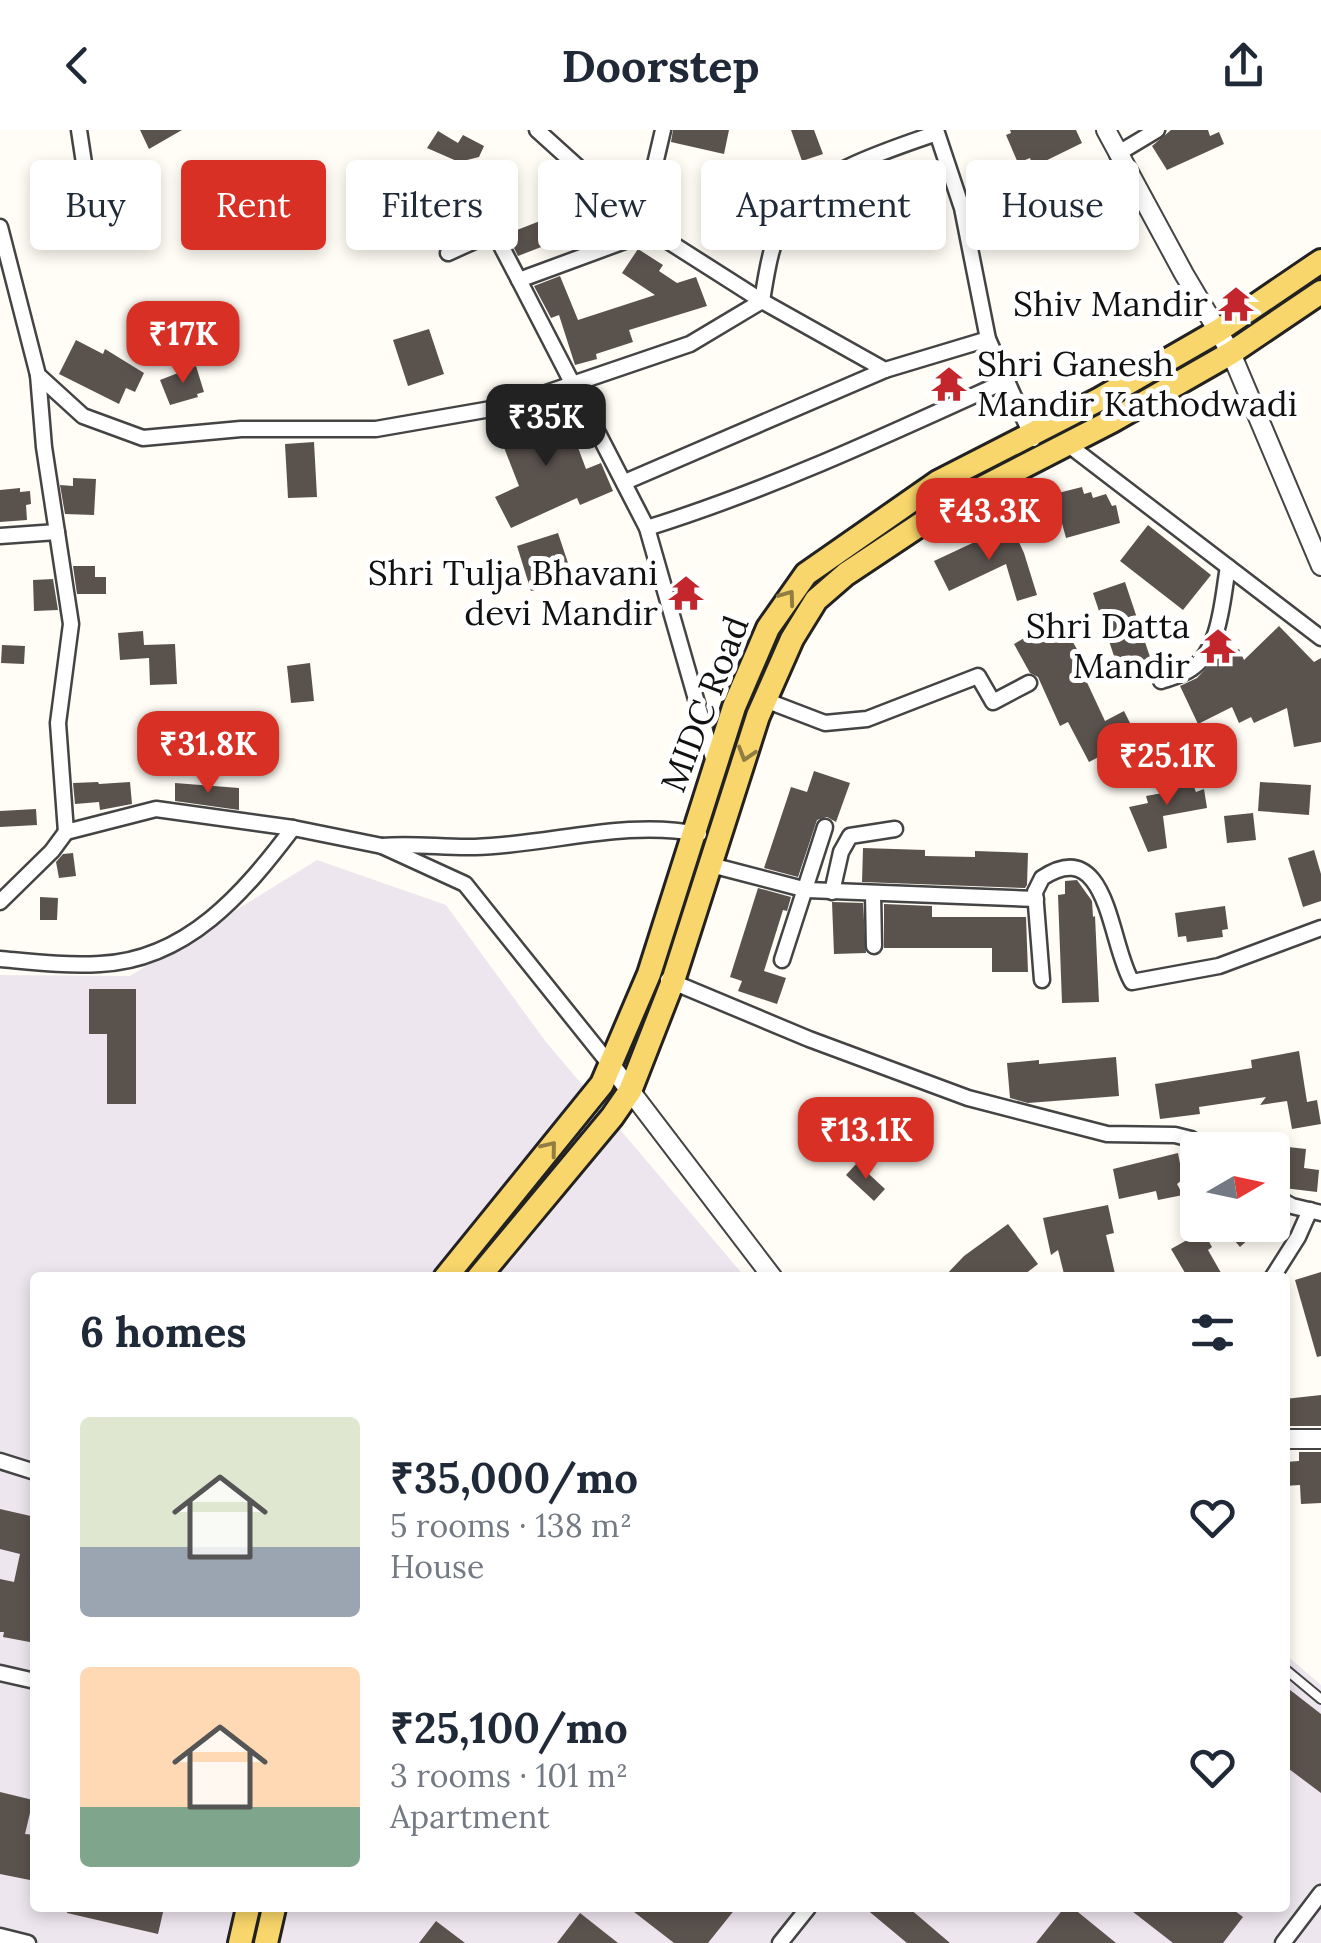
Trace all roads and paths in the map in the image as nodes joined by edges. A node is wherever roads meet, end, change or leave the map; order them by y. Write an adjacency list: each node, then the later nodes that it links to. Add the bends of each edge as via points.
1 (79, 130): 8 (street)
2 (537, 130): 9 (street)
3 (664, 130): 10 (street)
4 (1106, 130): 7 (street)
5 (1156, 130): 7 (street)
6 (941, 132): 18 (street, via 825,180 790,210 770,252); 20 (street)
7 (1118, 154): 19 (street)
8 (84, 160)
9 (570, 160)
10 (658, 160)
11 (0, 227): 23 (street)
12 (592, 250): 16 (street)
13 (681, 250): 18 (street)
14 (448, 252): 16 (street, via 488,235 497,238)
15 (1321, 261): 19 (main road, MIDC Road)
16 (519, 280): 25 (street)
17 (1319, 298): 21 (main road, MIDC Road)
18 (762, 301): 22 (street); 25 (street, via 690,344)
19 (1218, 332): 21 (street); 26 (main road, MIDC Road)
20 (988, 339): 22 (street); 24 (street)
21 (1231, 353): 27 (main road, MIDC Road); 33 (street)
22 (885, 370): 29 (street)
23 (38, 375): 25 (street, via 83,416 143,438 241,428 376,429 508,406); 31 (street)
24 (1008, 380): 26 (street); 30 (street, via 786,480)
25 (573, 385): 29 (street)
26 (1030, 432): 28 (street); 39 (main road, MIDC Road, one-way to 26, via 768,628 806,574 938,482)
27 (1066, 443): 28 (main road, MIDC Road); 34 (street)
28 (1040, 456): 38 (main road, MIDC Road, via 951,504 816,600)
29 (625, 482): 30 (street)
30 (647, 528): 39 (street)
31 (57, 532): 32 (street); 43 (street, via 70,624 58,723)
32 (0, 536)
33 (1320, 560)
34 (1228, 567): 35 (street); 36 (street, via 1206,652 1192,669)
35 (1321, 638)
36 (1161, 681)
37 (1029, 683): 38 (street, via 994,702 978,676 867,720 825,723)
38 (765, 700): 45 (main road, MIDC Road, one-way to 45)
39 (716, 768): 44 (main road, MIDC Road)
40 (293, 828): 43 (street, via 156,809); 46 (street); 55 (street, via 230,904 168,947 102,964)
41 (825, 828): 48 (street)
42 (895, 829): 49 (street, via 850,836)
43 (66, 832): 52 (street)
44 (695, 834): 45 (street); 46 (street, via 628,829 549,842); 57 (main road, MIDC Road)
45 (720, 838): 47 (main road, MIDC Road)
46 (382, 846): 60 (street, via 465,884)
47 (711, 865): 48 (street); 59 (main road, MIDC Road)
48 (807, 890): 49 (street); 56 (street)
49 (832, 892): 50 (street)
50 (873, 894): 51 (street); 54 (street)
51 (1036, 899): 53 (street, via 1038,884 1058,870 1077,868 1093,876 1132,982 1220,966); 58 (street)
52 (0, 902)
53 (1321, 928)
54 (874, 946)
55 (0, 958)
56 (782, 960)
57 (649, 974): 59 (street); 60 (main road, MIDC Road)
58 (1042, 980)
59 (673, 982): 61 (main road, MIDC Road); 62 (street, via 968,1098 1107,1134)
60 (612, 1067): 61 (street); 63 (main road, MIDC Road, one-way to 60)
61 (630, 1091): 65 (main road, MIDC Road); 69 (street)
62 (1180, 1136)
63 (514, 1193): 65 (main road); 67 (main road, MIDC Road)
64 (1290, 1205): 66 (street)
65 (532, 1210): 68 (main road, MIDC Road)
66 (1316, 1212): 70 (street)
67 (450, 1272)
68 (483, 1272)
69 (768, 1272)
70 (1276, 1272)
71 (1321, 1438): 72 (street)
72 (1290, 1439)
73 (0, 1461): 74 (street)
74 (30, 1470)
75 (1290, 1672): 78 (lane)
76 (0, 1673): 77 (street)
77 (30, 1679)
78 (1321, 1699)
79 (1321, 1894): 88 (street)
80 (247, 1912): 85 (main road)
81 (273, 1912): 86 (main road)
82 (805, 1912): 87 (street)
83 (0, 1936): 84 (street)
84 (28, 1943)
85 (240, 1943)
86 (266, 1943)
87 (780, 1943)
88 (1284, 1943)

